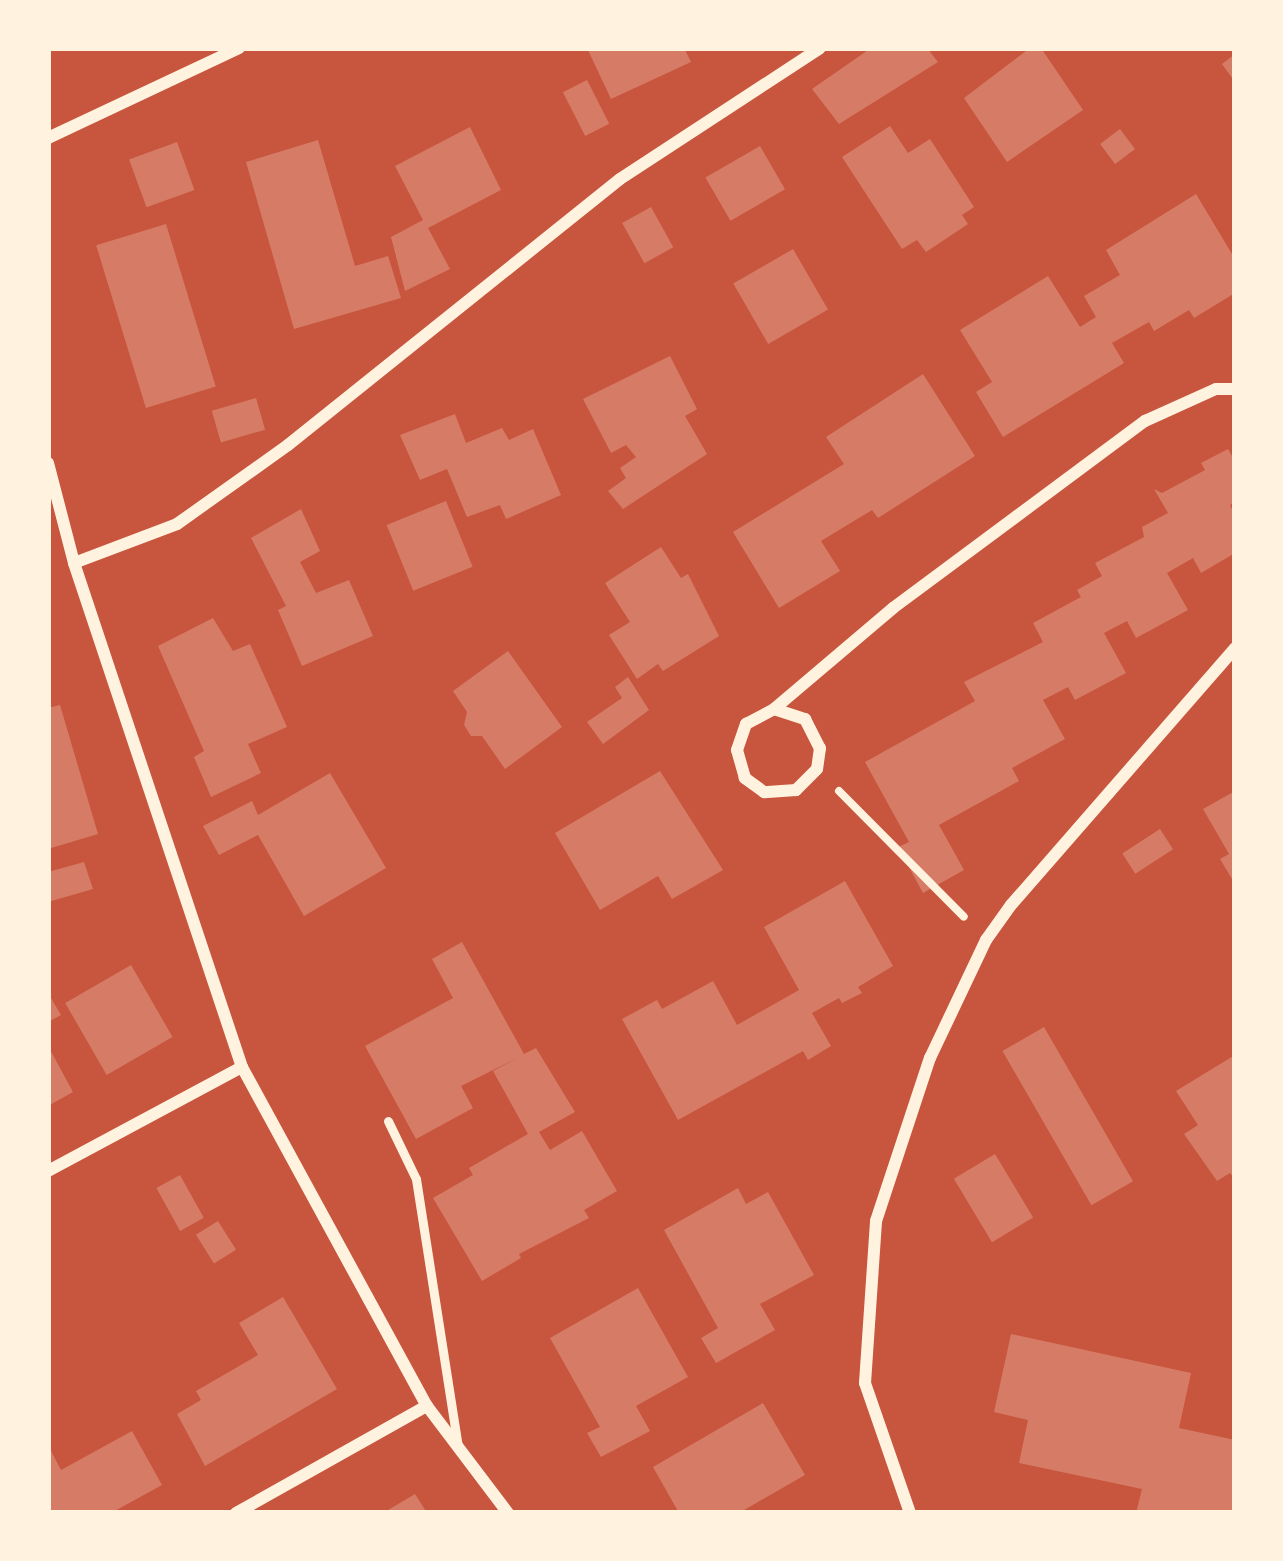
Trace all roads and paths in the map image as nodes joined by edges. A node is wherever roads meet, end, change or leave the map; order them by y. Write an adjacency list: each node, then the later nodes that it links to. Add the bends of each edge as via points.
1 (239, 48): 3 (street)
2 (820, 48): 6 (street, via 620,178 288,445 177,524)
3 (48, 138)
4 (1235, 388): 8 (street, via 1144,421 892,608)
5 (48, 463): 6 (street)
6 (74, 563): 11 (street)
7 (1235, 648): 10 (street)
8 (774, 710): 9 (street, via 805,719 820,748); 9 (street, via 746,724 737,750 745,778 764,792 796,790)
9 (817, 769): 10 (path)
10 (986, 940): 18 (street, via 930,1058 876,1221 865,1383)
11 (242, 1066): 13 (street); 14 (street)
12 (388, 1121): 15 (lane, via 416,1179)
13 (48, 1171)
14 (427, 1406): 15 (street); 16 (street)
15 (459, 1451): 17 (street)
16 (236, 1513)
17 (508, 1513)
18 (910, 1513)

